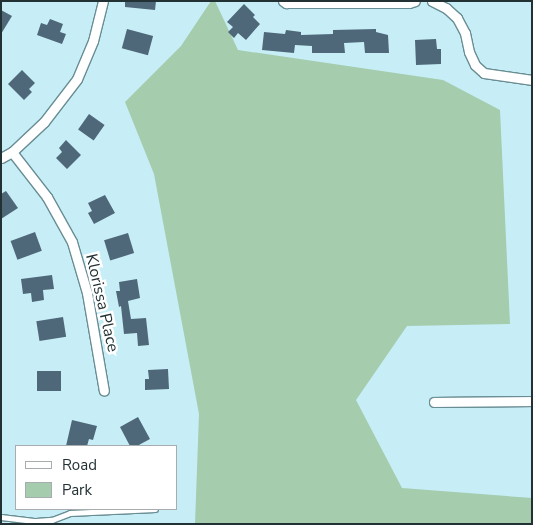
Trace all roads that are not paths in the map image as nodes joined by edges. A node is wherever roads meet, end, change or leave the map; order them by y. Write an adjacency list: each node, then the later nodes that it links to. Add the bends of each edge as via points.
1 (103, 1): 6 (street, via 93,41 77,79 44,122)
2 (283, 1): 3 (street)
3 (415, 1)
4 (432, 1): 5 (street, via 457,18 475,65 484,72)
5 (532, 80)
6 (12, 152): 7 (street); 8 (street, Klorissa Place, via 47,197 72,242 87,293)
7 (1, 158)
8 (104, 390)
9 (532, 401): 10 (street)
10 (434, 402)
11 (134, 510): 12 (lane, via 70,513 44,520)
12 (1, 517)

